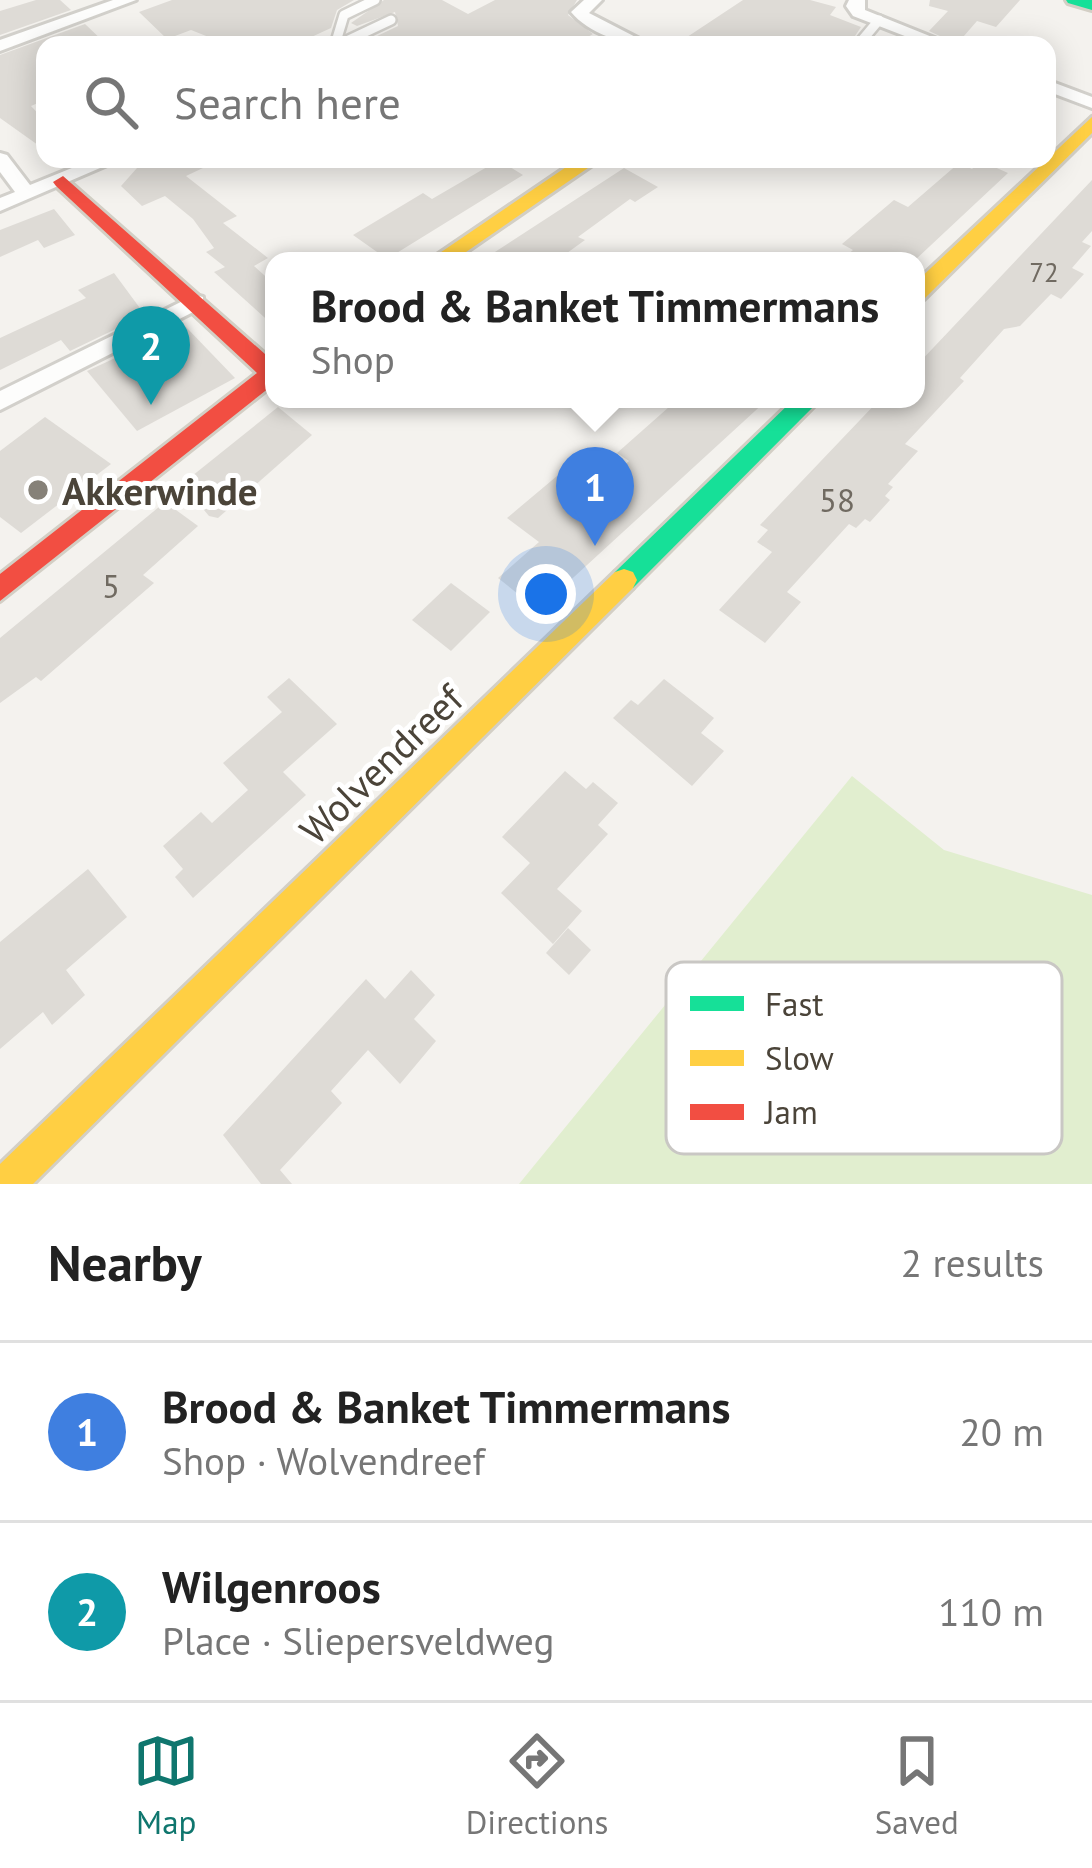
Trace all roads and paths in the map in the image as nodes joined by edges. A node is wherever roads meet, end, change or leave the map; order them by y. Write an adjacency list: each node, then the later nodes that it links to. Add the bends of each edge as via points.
1 (128, 0): 14 (street)
2 (375, 0): 9 (lane, via 344,15)
3 (594, 0): 11 (street, via 579,11 583,17)
4 (857, 0): 8 (street, via 860,13)
5 (1074, 0): 6 (street)
6 (1092, 5)
7 (391, 20): 10 (lane)
8 (879, 20): 12 (lane); 13 (street)
9 (339, 36)
10 (356, 36)
11 (623, 36)
12 (866, 36)
13 (920, 36)
14 (0, 46)
15 (1056, 89): 16 (street)
16 (1092, 103)
17 (1092, 123): 18 (street)
18 (1056, 158)
19 (0, 159): 24 (street)
20 (92, 168): 23 (street)
21 (578, 168): 26 (street)
22 (1046, 168): 27 (street)
23 (63, 182): 24 (street); 28 (street)
24 (27, 194): 25 (street)
25 (0, 205)
26 (452, 252)
27 (925, 285)
28 (195, 302): 29 (street); 31 (street)
29 (265, 367)
30 (265, 379): 33 (street)
31 (0, 401)
32 (799, 408): 34 (street, Wolvendreef)
33 (0, 590)
34 (6, 1184)

